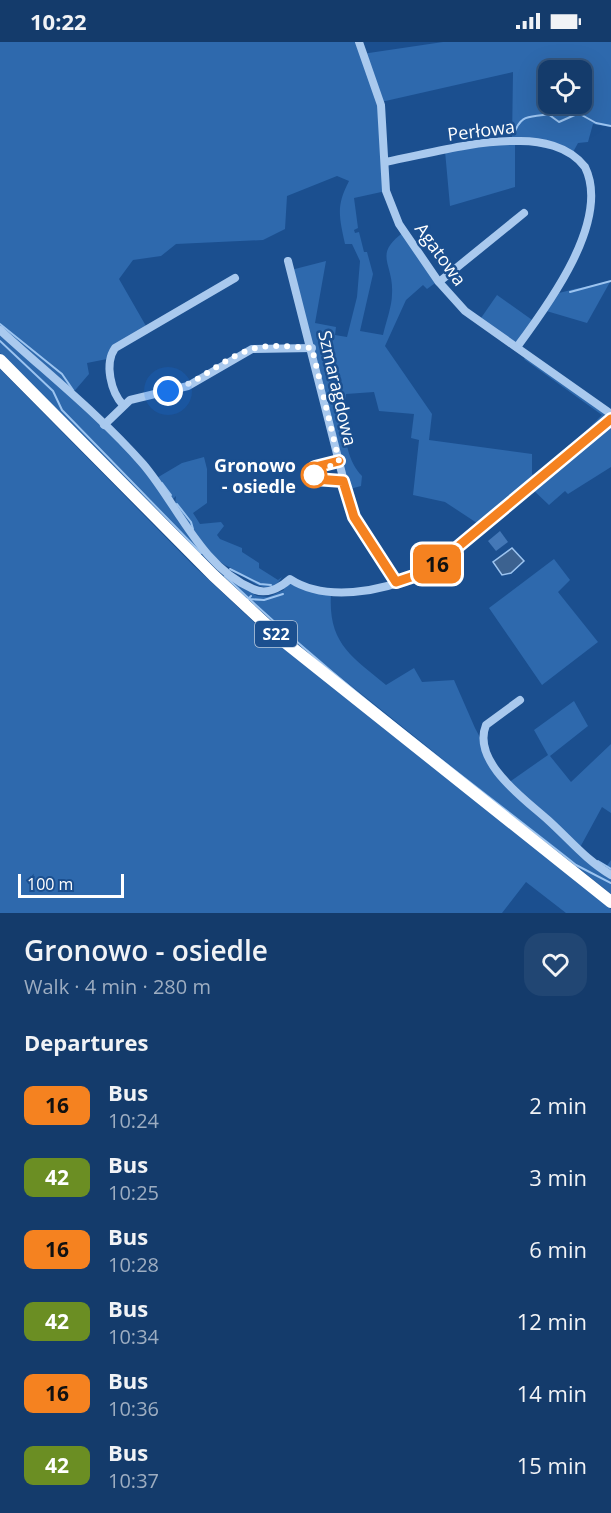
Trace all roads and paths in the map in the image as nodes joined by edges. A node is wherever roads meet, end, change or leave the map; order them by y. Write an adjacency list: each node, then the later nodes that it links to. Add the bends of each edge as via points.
1 (359, 42): 2 (street, Agatowa, via 381,105)
2 (385, 162): 6 (street, Agatowa, via 386,191 393,215); 8 (street, Perłowa, via 518,140 556,147 586,168 598,203 590,236 576,263)
3 (524, 213): 6 (street)
4 (288, 261): 9 (street, Szmaragdowa)
5 (235, 278): 11 (street, via 115,348 110,357 113,391)
6 (439, 282): 8 (street, Agatowa, via 470,315)
7 (0, 330): 14 (street)
8 (517, 347): 12 (street, Agatowa)
9 (312, 348): 11 (street, via 252,349 188,386); 15 (street, Szmaragdowa, via 352,513)
10 (0, 360): 18 (highway, S22, via 277,635)
11 (123, 405): 14 (street)
12 (611, 414)
13 (611, 419): 15 (street, via 442,560 420,574)
14 (104, 425): 15 (street, via 142,464 197,542 245,585 259,591 277,588 290,579 312,591 331,594)
15 (396, 582)
16 (520, 700): 17 (street, via 486,725 484,741 488,755 510,787 567,841)
17 (611, 875)
18 (611, 902)

